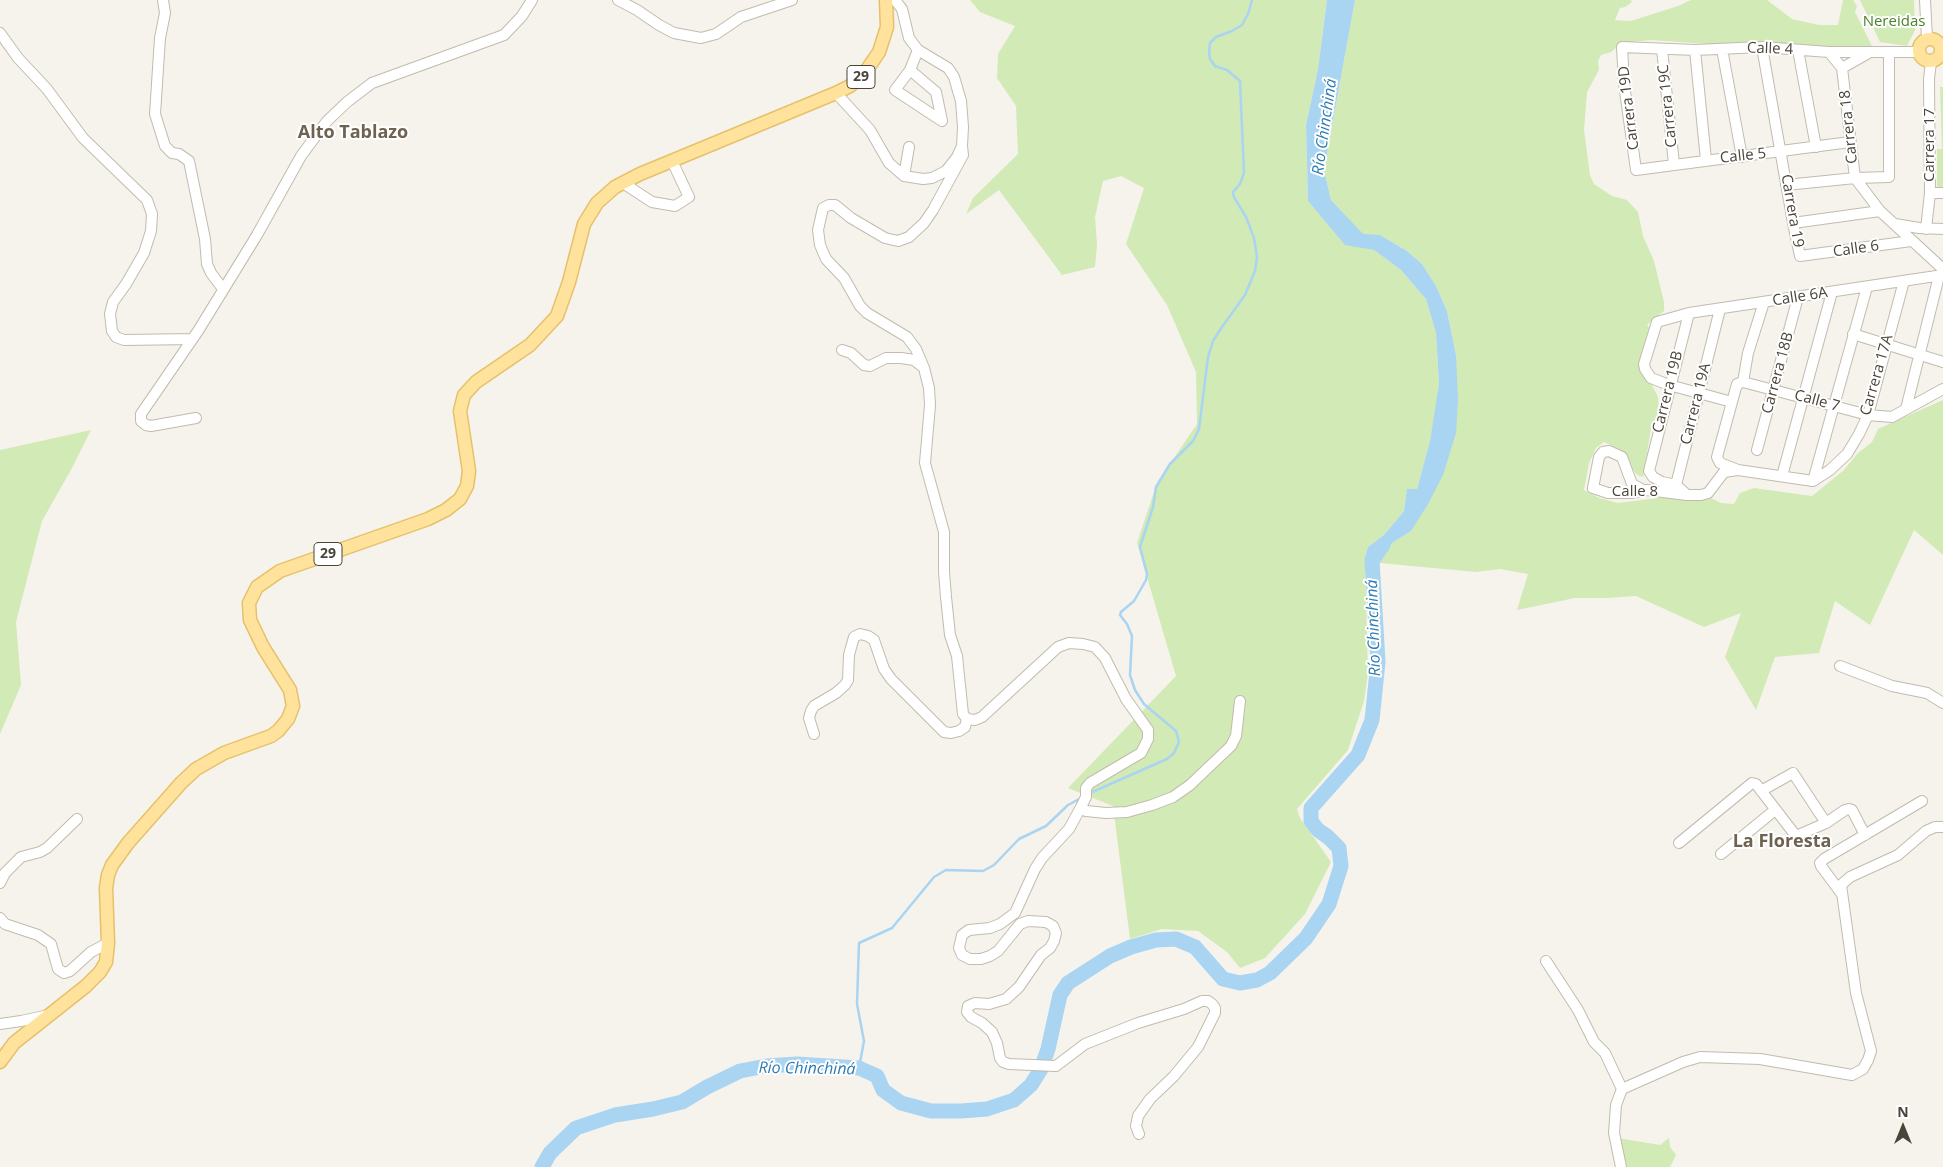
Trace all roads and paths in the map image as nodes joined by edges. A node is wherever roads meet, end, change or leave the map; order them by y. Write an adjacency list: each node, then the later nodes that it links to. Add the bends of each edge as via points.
1 (163, 0): 52 (street, via 165,13 160,38 155,114 165,146 189,161 207,264)
2 (532, 0): 52 (street, via 504,35 372,83 347,102 327,121 301,156)
3 (618, 0): 4 (street, via 674,33 701,38 716,34 741,17)
4 (792, 0)
5 (886, 0): 25 (main road, 29, via 887,27 879,52 858,80)
6 (895, 0): 15 (street, via 902,9 908,38)
7 (1925, 0): 9 (street)
8 (0, 33): 59 (street, via 83,138 146,200 152,214 144,253 113,302 110,314 112,331 124,340)
9 (1927, 39): 14 (main road, via 1937,42); 19 (main road, via 1921,43)
10 (1622, 47): 12 (street, Calle 4); 35 (street, Carrera 19D)
11 (1762, 47): 13 (street, Calle 4); 17 (street, Calle 4); 30 (street, Carrera 19)
12 (1662, 49): 16 (street, Calle 4); 34 (street, Carrera 19C)
13 (1722, 49): 16 (street, Calle 4); 31 (street)
14 (1942, 49): 22 (main road)
15 (918, 50): 24 (street); 27 (street, via 948,68 954,77 961,102)
16 (1695, 50): 32 (street)
17 (1798, 50): 18 (street, Calle 4); 29 (street)
18 (1829, 52): 20 (street, Calle 4); 23 (street, Carrera 18)
19 (1918, 52): 21 (street, Calle 4); 22 (main road, via 1924,60)
20 (1868, 53): 21 (street, Calle 4); 23 (street, Carrera 18)
21 (1889, 53): 37 (street, via 1889,177)
22 (1931, 62): 40 (street, Carrera 17)
23 (1842, 68): 26 (street, Carrera 18)
24 (910, 70): 24 (street, via 936,92 942,121 894,90)
25 (836, 93): 33 (main road, 29); 36 (street, via 870,130 888,162)
26 (1850, 142): 29 (street, Calle 5); 37 (street, Carrera 18)
27 (962, 146): 36 (street, via 952,165 939,175 923,179); 64 (street, via 962,156 933,210 909,236 898,241 885,238 835,206 823,208 820,216 820,245 826,259 844,278 867,313 907,337 916,348)
28 (909, 147): 36 (street)
29 (1816, 147): 30 (street, Calle 5)
30 (1781, 152): 31 (street, Calle 5); 39 (street, Carrera 19)
31 (1742, 156): 32 (street, Calle 5)
32 (1706, 160): 34 (street, Calle 5)
33 (672, 161): 38 (main road, 29); 38 (street, via 689,197 675,206 652,202)
34 (1674, 164): 35 (street, Calle 5)
35 (1636, 170)
36 (904, 176)
37 (1855, 178): 39 (street); 42 (street, Carrera 18)
38 (623, 183): 101 (main road, 29, via 597,203 584,224 557,316 530,345 476,382 464,395 460,411 470,471 460,499 428,519 280,571 257,587 249,603 250,620 290,690 293,698 291,713 284,725 271,736 224,753 196,769 128,843 108,875)
39 (1786, 185): 43 (street, Carrera 19)
40 (1930, 193): 41 (street); 45 (street, Carrera 17)
41 (1943, 193)
42 (1880, 211): 43 (street); 44 (street, Carrera 18)
43 (1792, 223): 48 (street, Carrera 19)
44 (1895, 224): 45 (street, Calle 6); 47 (street, Carrera 18)
45 (1926, 229): 46 (street, Calle 6)
46 (1943, 230)
47 (1911, 241): 48 (street, Calle 6); 49 (street, Carrera 18)
48 (1800, 256)
49 (1942, 273): 50 (street, Calle 6A); 62 (street)
50 (1904, 281): 51 (street, Calle 6A); 60 (street, Carrera 17A)
51 (1867, 287): 53 (street, Calle 6A); 58 (street)
52 (223, 288): 59 (street)
53 (1832, 292): 54 (street, Calle 6A); 70 (street)
54 (1798, 297): 55 (street, Calle 6A); 68 (street, Carrera 18B)
55 (1764, 302): 56 (street, Calle 6A); 65 (street, via 1748,353)
56 (1720, 309): 57 (street, Calle 6A); 69 (street, Carrera 19A)
57 (1689, 313): 66 (street, Carrera 19B); 66 (street, Calle 6A, via 1657,322 1644,364 1652,378)
58 (1853, 334): 60 (street); 72 (street)
59 (192, 339): 75 (street, via 140,414 141,421 152,426)
60 (1886, 344): 62 (street); 74 (street, Carrera 17A)
61 (842, 350): 64 (street, via 851,352 864,365 870,366 886,358 901,358 914,360)
62 (1919, 354): 63 (street); 73 (street)
63 (1943, 362)
64 (924, 368): 86 (street, via 930,405 925,463 944,532 950,635 957,656 963,714)
65 (1743, 382): 68 (street, Calle 7); 71 (street, via 1737,384)
66 (1670, 385): 69 (street); 80 (street, Carrera 19B, via 1649,471 1662,482)
67 (1942, 387): 73 (street, Calle 7)
68 (1773, 390): 70 (street, Calle 7); 76 (street, Carrera 18B)
69 (1699, 394): 71 (street); 80 (street, Carrera 19A)
70 (1803, 398): 72 (street, Calle 7); 78 (street)
71 (1732, 402): 77 (street, via 1716,457 1720,463)
72 (1833, 406): 74 (street, Calle 7); 79 (street)
73 (1906, 409): 74 (street, Calle 7, via 1892,417)
74 (1868, 415): 79 (street, Carrera 17A, via 1847,454)
75 (196, 418)
76 (1757, 450)
77 (1738, 470): 78 (street); 82 (street, Calle 8, via 1724,472 1708,493)
78 (1782, 476): 79 (street)
79 (1813, 481)
80 (1676, 485): 82 (street)
81 (1643, 490): 81 (street, Calle 8, via 1632,484 1622,457 1609,451 1599,456 1593,488 1608,493); 82 (street, Calle 8)
82 (1687, 495)
83 (1840, 666): 85 (street, via 1892,686 1927,693)
84 (1240, 701): 90 (street, via 1236,736 1231,746 1173,797 1127,812 1094,813)
85 (1943, 704)
86 (967, 719): 87 (street, via 965,727 959,731 944,732 884,670 874,640 860,634 854,637 845,685 811,711 809,718); 90 (street, via 982,717 1058,648 1069,643 1096,647 1148,730 1148,739 1142,753 1088,787)
87 (814, 734)
88 (1761, 791): 91 (street); 93 (street, via 1793,773); 96 (street, via 1756,784 1749,784)
89 (1922, 801): 95 (street)
90 (1081, 807): 107 (street, via 1069,829 1035,869 1015,912 1000,924 968,930 962,935 959,948 962,955 981,959 998,950 1020,924 1028,921 1046,922 1056,933 1050,948 1041,955 1020,987 1006,999 968,1006 967,1012 992,1032 1003,1062 1056,1066 1085,1044 1208,1001 1215,1008 1215,1013 1198,1047 1138,1116 1136,1126)
91 (1774, 810): 93 (street, via 1796,836); 97 (street)
92 (77, 819): 98 (street, via 47,848 21,857)
93 (1826, 823): 95 (street, via 1844,810 1852,810)
94 (1943, 827): 99 (street, via 1926,831 1898,855 1850,877 1841,885)
95 (1865, 835): 99 (street, via 1820,863)
96 (1679, 843)
97 (1722, 854)
98 (0, 883)
99 (1841, 893): 106 (street, via 1856,993 1871,1051 1863,1069 1852,1075 1760,1058 1700,1057)
100 (0, 918): 101 (street, via 5,924 38,935 51,944 58,969 64,973 70,972 90,952)
101 (108, 943): 103 (main road, 29, via 106,962 100,972)
102 (1546, 961): 106 (street, via 1578,1010 1594,1042 1605,1053)
103 (50, 1015): 104 (street); 105 (main road, 29, via 14,1043)
104 (0, 1024)
105 (0, 1062)
106 (1622, 1089): 108 (street, via 1616,1106 1614,1133)
107 (1139, 1134)
108 (1621, 1167)

